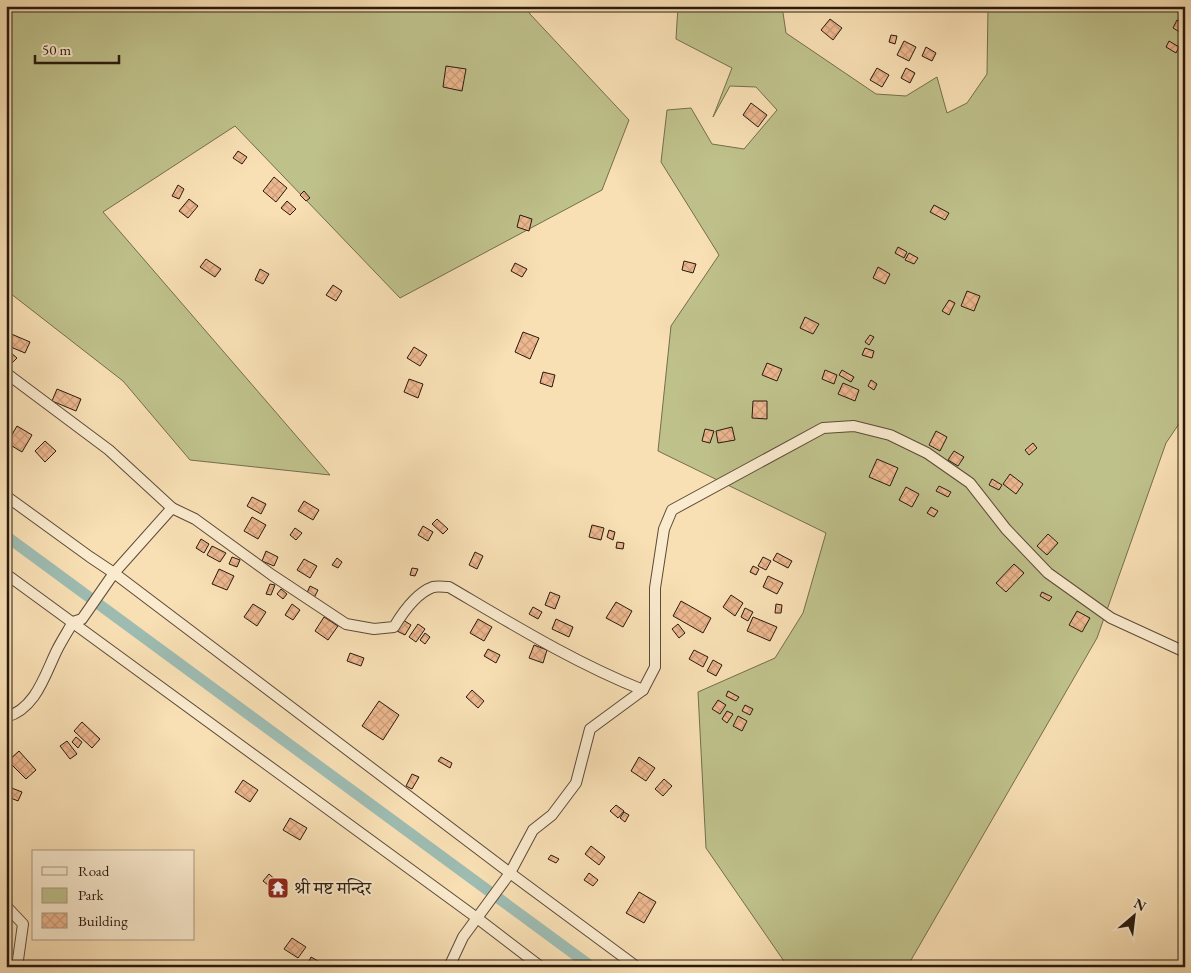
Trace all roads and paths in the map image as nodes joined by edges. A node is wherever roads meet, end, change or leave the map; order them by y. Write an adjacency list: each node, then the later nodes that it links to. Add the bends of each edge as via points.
1 (6, 373): 3 (street, via 109,450)
2 (6, 496): 4 (street)
3 (172, 508): 4 (street); 8 (street, via 195,519 346,624 374,629 394,627 422,593 434,587 449,587 615,679)
4 (114, 572): 6 (street); 10 (street)
5 (6, 574): 6 (street)
6 (78, 621): 9 (street, via 58,648 40,689 28,704); 12 (street)
7 (1185, 652): 8 (street, via 1111,618 1048,572 1006,530 970,483 927,453 890,436 854,426 823,428 672,510 664,529 655,588 655,667)
8 (643, 690): 10 (street, via 590,729 576,783 552,815 533,830)
9 (6, 717)
10 (507, 875): 12 (street); 16 (street)
11 (6, 906): 13 (street, via 23,924)
12 (479, 915): 14 (street, via 463,937); 15 (street)
13 (17, 967)
14 (449, 967)
15 (541, 967)
16 (637, 967)

